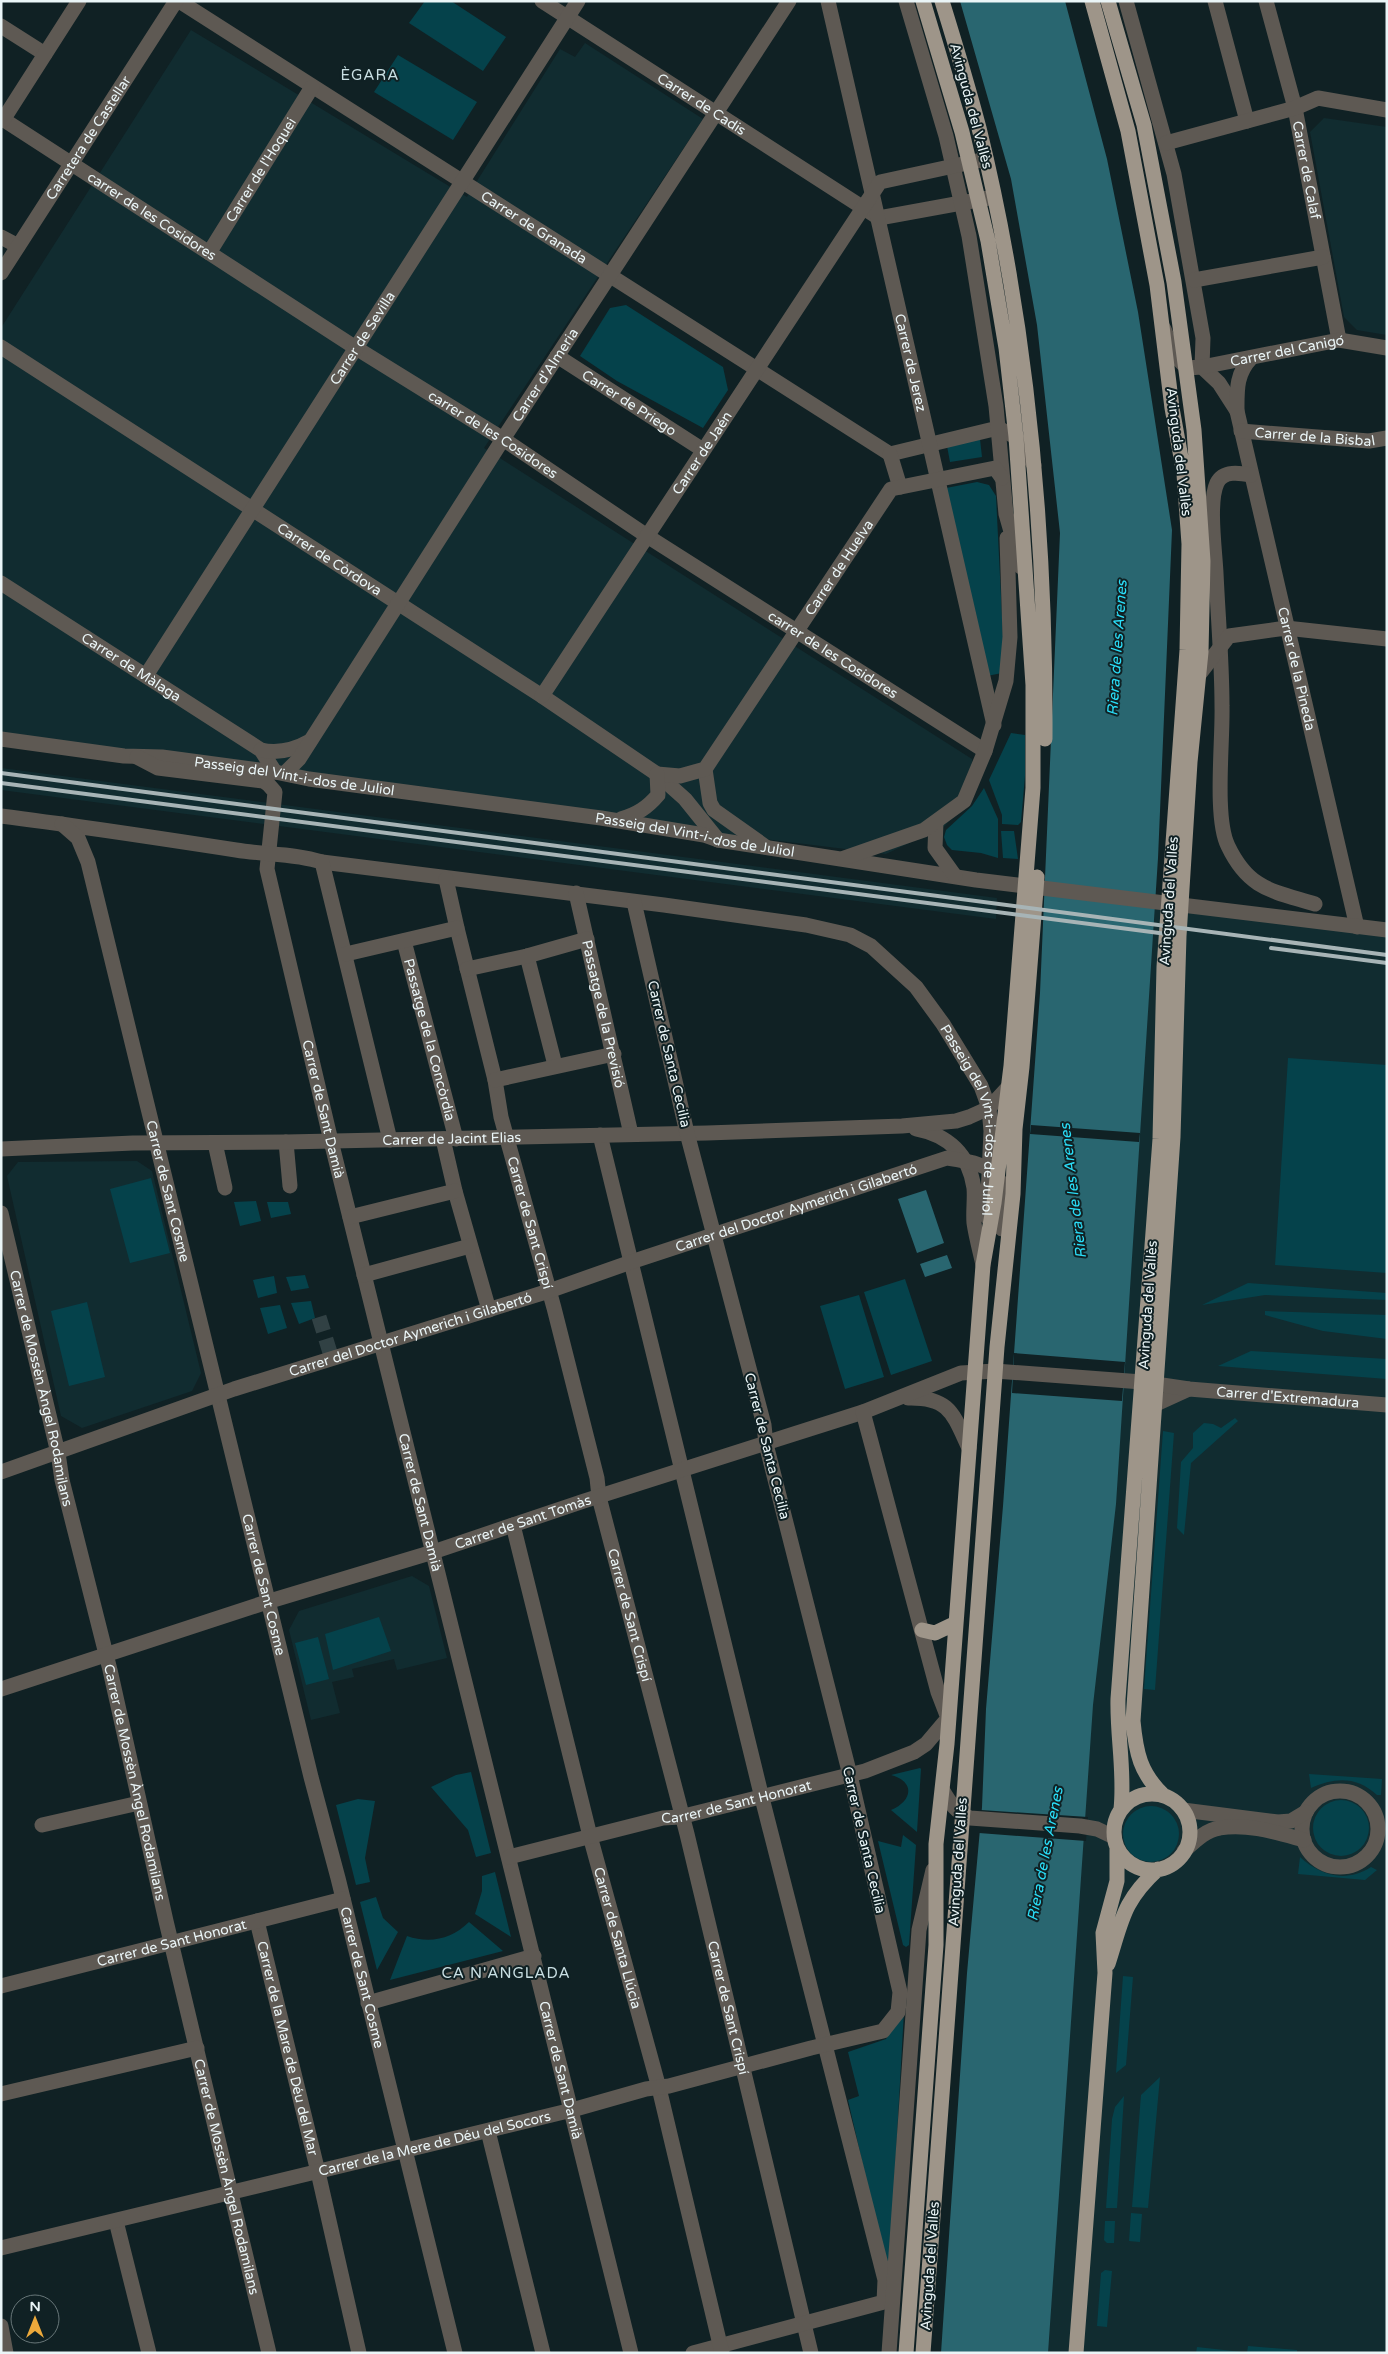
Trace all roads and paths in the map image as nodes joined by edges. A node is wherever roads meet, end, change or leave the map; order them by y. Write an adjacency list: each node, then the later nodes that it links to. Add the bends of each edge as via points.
1 (79, 1): 17 (street)
2 (177, 1): 18 (street, Carrer de Granada); 27 (street, Carretera de Castellar)
3 (542, 1): 15 (street, Carrer de Cadis)
4 (578, 1): 15 (street, Carrer de Sevilla)
5 (789, 1): 21 (street, Carrer d'Almeria)
6 (828, 1): 30 (street, Carrer de Jerez)
7 (906, 1): 28 (street, Avinguda del Vallès)
8 (923, 1): 26 (main road, Avinguda del Vallès)
9 (942, 1): 25 (main road, Avinguda del Vallès)
10 (1092, 1): 45 (main road, Avinguda del Vallès, via 1128,131)
11 (1108, 1): 53 (main road, Avinguda del Vallès, via 1144,125)
12 (1126, 1): 24 (street)
13 (1215, 1): 23 (street)
14 (1266, 1): 19 (street, Carrer de Calaf)
15 (568, 18): 21 (street, Carrer de Cadis); 29 (street, Carrer de Sevilla)
16 (1, 26): 17 (street)
17 (45, 54): 22 (street)
18 (312, 87): 29 (street, Carrer de Granada); 38 (street, Carrer de l'Hoquei)
19 (1295, 108): 20 (street, via 1318,98); 23 (street); 39 (street, Carrer de Calaf)
20 (1387, 110)
21 (715, 113): 34 (street, Carrer de Cadis); 42 (street, Carrer d'Almeria)
22 (2, 119): 27 (street, carrer de les Cosidores)
23 (1247, 121): 24 (street)
24 (1166, 143): 43 (street)
25 (986, 159): 26 (street); 31 (main road, Avinguda del Vallès)
26 (969, 162): 28 (street); 32 (main road, Avinguda del Vallès)
27 (72, 163): 37 (street, Carretera de Castellar); 38 (street, carrer de les Cosidores)
28 (953, 167): 30 (street, via 880,182); 33 (street, Avinguda del Vallès)
29 (461, 182): 42 (street, Carrer de Granada); 48 (street, Carrer de Sevilla)
30 (872, 193): 34 (street); 35 (street, Carrer de Jerez)
31 (994, 197): 32 (street); 64 (main road, Avinguda del Vallès, via 1020,344)
32 (978, 200): 33 (street); 40 (main road, Avinguda del Vallès)
33 (962, 204): 35 (street); 44 (street, Avinguda del Vallès)
34 (862, 207): 35 (street, Carrer de Cadis); 54 (street, Carrer de Jaén)
35 (879, 218): 61 (street, Carrer de Jerez)
36 (1, 237): 37 (street)
37 (18, 246): 41 (street, Carretera de Castellar)
38 (209, 253): 48 (street, carrer de les Cosidores)
39 (1323, 257): 43 (street); 46 (street, Carrer de Calaf)
40 (992, 268): 44 (street, Avinguda del Vallès); 58 (main road, Avinguda del Vallès, via 1006,348)
41 (1, 273)
42 (609, 276): 50 (street, Carrer d'Almeria); 54 (street, Carrer de Granada)
43 (1194, 280): 52 (street, via 1203,338)
44 (980, 298): 56 (street, Avinguda del Vallès)
45 (1164, 329): 53 (street, via 1175,356); 150 (main road, Avinguda del Vallès, via 1187,505 1188,605 1164,968 1160,1139)
46 (1339, 340): 49 (street, Carrer del Canigó); 51 (street, Carrer del Canigó)
47 (1, 347): 69 (street, Carrer de Còrdova)
48 (356, 348): 60 (street, carrer de les Cosidores); 69 (street, Carrer de Sevilla)
49 (1387, 348)
50 (557, 356): 60 (street, Carrer d'Almeria); 62 (street, Carrer de Priego)
51 (1251, 358): 52 (street, Carrer del Canigó); 55 (street, Carrer de la Pineda, via 1240,372)
52 (1202, 367): 53 (street, Carrer del Canigó); 55 (street, Carrer de la Pineda, via 1219,384)
53 (1187, 368): 79 (main road, Avinguda del Vallès, via 1203,541)
54 (756, 369): 62 (street, Carrer de Jaén); 63 (street, Carrer de Granada)
55 (1237, 411): 57 (street, Carrer de la Pineda)
56 (998, 428): 58 (street); 61 (street); 66 (street, Avinguda del Vallès)
57 (1241, 431): 59 (street, Carrer de la Bisbal, via 1369,441); 65 (street, Carrer de la Pineda)
58 (1016, 436): 64 (street); 72 (main road, Avinguda del Vallès)
59 (1387, 438)
60 (503, 439): 71 (street, carrer de les Cosidores); 74 (street, Carrer d'Almeria)
61 (929, 443): 63 (street); 67 (street, Carrer de Jerez)
62 (703, 450): 71 (street, Carrer de Jaén)
63 (890, 454): 68 (street)
64 (1034, 465): 116 (main road, Avinguda del Vallès, via 1044,633 1045,742)
65 (1251, 475): 75 (street, Carrer de la Pineda); 78 (street, Avinguda del Vallès, via 1225,475 1218,480 1214,491)
66 (1002, 478): 67 (street, Carrer de Huelva, via 995,468); 70 (street, Avinguda del Vallès)
67 (937, 480): 68 (street, Carrer de Huelva); 83 (street, Carrer de Jerez)
68 (900, 487): 76 (street, Carrer de Huelva, via 891,489)
69 (253, 512): 74 (street, Carrer de Còrdova); 80 (street, Carrer de Sevilla)
70 (1006, 514): 72 (street, Avinguda del Vallès); 83 (street, Avinguda del Vallès, via 1010,637 1006,681)
71 (647, 536): 76 (street, carrer de les Cosidores); 82 (street, Carrer de Jaén)
72 (1025, 579): 118 (main road, Avinguda del Vallès, via 1035,743)
73 (1, 582): 80 (street, Carrer de Màlaga)
74 (398, 603): 82 (street, Carrer de Còrdova); 85 (street, Carrer d'Almeria)
75 (1286, 628): 77 (street); 78 (street, via 1229,636); 106 (street, Carrer de la Pineda)
76 (795, 631): 87 (street, carrer de les Cosidores); 89 (street, Carrer de Huelva)
77 (1387, 640)
78 (1219, 649): 79 (street); 81 (street); 105 (street, Avinguda del Vallès, via 1221,831 1240,866 1255,883)
79 (1201, 652): 81 (main road, Avinguda del Vallès)
80 (147, 674): 86 (street, Carrer de Màlaga)
81 (1198, 676): 150 (main road, Avinguda del Vallès, via 1184,853 1174,1129)
82 (542, 696): 91 (street, Carrer de Còrdova)
83 (994, 725): 87 (street, Avinguda del Vallès)
84 (2, 738): 88 (street, Passeig del Vint-i-dos de Juliol)
85 (310, 741): 86 (street, via 286,751); 90 (street, Carrer d'Almeria, via 299,758)
86 (261, 750): 90 (street, Carrer de Màlaga)
87 (985, 750): 94 (street, Avinguda del Vallès, via 964,801)
88 (137, 757): 90 (street, Passeig del Vint-i-dos de Juliol, via 162,757); 98 (street, Carrer de Sant Damià, via 158,768 268,784 275,792 275,800)
89 (705, 769): 91 (street, via 680,776); 97 (street, via 714,810)
90 (280, 772): 93 (street, Passeig del Vint-i-dos de Juliol, via 309,779)
91 (657, 774): 93 (street, via 658,795 649,806); 96 (street, Carrer de Còrdova, via 685,799)
92 (1, 816): 95 (street, Passeig del Vint-i-dos de Juliol)
93 (617, 821): 96 (street, Passeig del Vint-i-dos de Juliol)
94 (936, 822): 99 (street, Avinguda del Vallès, via 924,830); 101 (street, via 935,848)
95 (62, 824): 98 (street, Passeig del Vint-i-dos de Juliol); 129 (street, Carrer de Sant Cosme, via 78,838 88,862)
96 (718, 840): 97 (street, Passeig del Vint-i-dos de Juliol)
97 (767, 848): 99 (street, Passeig del Vint-i-dos de Juliol)
98 (267, 855): 100 (street, Passeig del Vint-i-dos de Juliol, via 301,856); 127 (street, Carrer de Sant Damià, via 267,869)
99 (843, 859): 101 (street, Passeig del Vint-i-dos de Juliol)
100 (322, 862): 102 (street, Passeig del Vint-i-dos de Juliol); 111 (street)
101 (955, 876): 106 (street, Passeig del Vint-i-dos de Juliol)
102 (446, 879): 103 (street, Passeig del Vint-i-dos de Juliol); 107 (street, Carrer de Sant Crispí)
103 (576, 894): 104 (street, Passeig del Vint-i-dos de Juliol); 109 (street, Passatge de la Previsió)
104 (634, 902): 119 (street, Passeig del Vint-i-dos de Juliol, via 806,925 850,935 872,946 916,988 943,1024 978,1080); 121 (street, Carrer de Santa Cecilia)
105 (1315, 904)
106 (1357, 927): 108 (street, Passeig del Vint-i-dos de Juliol)
107 (457, 928): 110 (street); 113 (street, Carrer de Sant Crispí)
108 (1387, 930)
109 (587, 938): 112 (street); 114 (street, Passatge de la Previsió)
110 (404, 941): 111 (street); 125 (street, Passatge de la Concòrdia)
111 (346, 954): 126 (street)
112 (527, 956): 113 (street); 115 (street)
113 (467, 969): 117 (street, Carrer de Sant Crispí)
114 (614, 1054): 115 (street); 122 (street, Passatge de la Previsió)
115 (555, 1065): 117 (street)
116 (1022, 1067): 118 (street, Carrer de Jacint Elias); 144 (main road, Avinguda del Vallès, via 1015,1129 1013,1194)
117 (495, 1080): 124 (street, Carrer de Sant Crispí)
118 (1009, 1088): 119 (street, Carrer de Jacint Elias); 133 (main road, Avinguda del Vallès)
119 (988, 1108): 120 (street, Carrer de Jacint Elias, via 956,1122); 133 (street, Passeig del Vint-i-dos de Juliol)
120 (902, 1126): 121 (street, Carrer de Jacint Elias); 132 (street, Carrer de Jacint Elias, via 944,1137)
121 (687, 1133): 122 (street, Carrer de Jacint Elias); 139 (street, Carrer de Santa Cecilia)
122 (631, 1134): 123 (street, Carrer de Jacint Elias)
123 (600, 1135): 124 (street, Carrer de Jacint Elias); 141 (street)
124 (506, 1137): 125 (street, Carrer de Jacint Elias); 145 (street, Carrer de Sant Crispí)
125 (450, 1139): 126 (street, Carrer de Jacint Elias); 136 (street, Passatge de la Concòrdia)
126 (390, 1140): 127 (street, Carrer de Jacint Elias)
127 (331, 1141): 128 (street, Carrer de Jacint Elias); 138 (street, Carrer de Sant Damià)
128 (286, 1142): 130 (street, Carrer de Jacint Elias); 134 (street)
129 (156, 1143): 130 (street, Carrer de Jacint Elias); 131 (street, Carrer de Jacint Elias); 152 (street, Carrer de Sant Cosme)
130 (215, 1143): 135 (street)
131 (1, 1148)
132 (965, 1161): 133 (street); 139 (street, Carrer del Doctor Aymerich i Gilabertó, via 948,1158); 142 (street, Carrer de Jacint Elias, via 974,1190 974,1226)
133 (993, 1173): 142 (main road, Avinguda del Vallès); 144 (street, Avinguda del Vallès, via 1003,1185 1005,1194)
134 (290, 1186)
135 (225, 1188)
136 (455, 1191): 138 (street); 140 (street, Passatge de la Concòrdia)
137 (1, 1213): 159 (street, Carrer de Mossèn Àngel Rodamilans)
138 (350, 1217): 143 (street, Carrer de Sant Damià)
139 (715, 1234): 141 (street, Carrer del Doctor Aymerich i Gilabertó); 157 (street, Carrer de Santa Cecilia, via 716,1248 764,1425)
140 (470, 1246): 143 (street); 146 (street, Passatge de la Concòrdia)
141 (630, 1262): 145 (street, Carrer del Doctor Aymerich i Gilabertó); 160 (street)
142 (983, 1265): 148 (main road, Avinguda del Vallès)
143 (364, 1275): 147 (street, Carrer de Sant Damià)
144 (1002, 1287): 149 (main road, Avinguda del Vallès)
145 (549, 1291): 146 (street, Carrer del Doctor Aymerich i Gilabertó); 162 (street, Carrer de Sant Crispí, via 597,1478)
146 (489, 1310): 147 (street, Carrer del Doctor Aymerich i Gilabertó)
147 (382, 1344): 152 (street, Carrer del Doctor Aymerich i Gilabertó); 164 (street, Carrer de Sant Damià)
148 (974, 1371): 149 (street); 153 (street, Carrer de Sant Tomàs, via 948,1377); 158 (main road, Avinguda del Vallès)
149 (1001, 1372): 150 (street, Carrer d'Extremadura); 179 (main road, Avinguda del Vallès)
150 (1142, 1382): 151 (street, Carrer d'Extremadura); 154 (main road, Avinguda del Vallès); 176 (main road, Avinguda del Vallès, via 1118,1699 1118,1734 1124,1782)
151 (1189, 1389): 154 (street, Carrer d'Extremadura); 155 (street, Carrer d'Extremadura)
152 (219, 1395): 159 (street, Carrer del Doctor Aymerich i Gilabertó); 165 (street, Carrer de Sant Cosme)
153 (899, 1398): 156 (street, Carrer de Sant Tomàs); 158 (street, Carrer de Sant Tomàs, via 926,1397 940,1402 958,1424)
154 (1154, 1405): 173 (main road, Avinguda del Vallès, via 1133,1721 1140,1762 1150,1783)
155 (1387, 1405)
156 (863, 1412): 157 (street, Carrer de Sant Tomàs); 167 (street)
157 (766, 1444): 160 (street, Carrer de Sant Tomàs); 171 (street, Carrer de Santa Cecilia)
158 (969, 1448): 166 (main road, Avinguda del Vallès)
159 (58, 1453): 161 (street, Carrer del Doctor Aymerich i Gilabertó); 168 (street, Carrer de Mossèn Àngel Rodamilans)
160 (682, 1471): 162 (street, Carrer de Sant Tomàs); 174 (street)
161 (1, 1472)
162 (599, 1497): 163 (street, Carrer de Sant Tomàs); 180 (street, Carrer de Sant Crispí)
163 (512, 1525): 164 (street, Carrer de Sant Tomàs); 183 (street, Carrer de Santa Llúcia)
164 (433, 1552): 165 (street, Carrer de Sant Tomàs); 187 (street, Carrer de Sant Damià)
165 (270, 1601): 168 (street, Carrer de Sant Tomàs); 190 (street, Carrer de Sant Cosme)
166 (956, 1622): 167 (main road, via 935,1633); 170 (main road, Avinguda del Vallès)
167 (922, 1630): 170 (street)
168 (106, 1656): 169 (street, Carrer de Sant Tomàs); 175 (street, Carrer de Mossèn Àngel Rodamilans)
169 (1, 1689)
170 (948, 1718): 171 (street, Carrer de Sant Honorat, via 926,1744 914,1752); 172 (main road, Avinguda del Vallès)
171 (850, 1775): 174 (street, Carrer de Sant Honorat); 196 (street, Carrer de Santa Cecilia)
172 (943, 1790): 179 (street); 188 (main road, Avinguda del Vallès)
173 (1164, 1796): 176 (main road, via 1143,1795); 177 (main road)
174 (762, 1798): 180 (street, Carrer de Sant Honorat); 198 (street)
175 (140, 1803): 181 (street); 192 (street, Carrer de Mossèn Àngel Rodamilans)
176 (1121, 1809): 185 (main road, via 1115,1823)
177 (1183, 1810): 178 (street, via 1278,1822 1291,1821); 186 (main road, via 1190,1834)
178 (1306, 1812): 182 (street, via 1320,1797 1331,1792 1354,1794 1372,1808); 184 (street, via 1302,1831)
179 (962, 1815): 185 (street, via 981,1820 1089,1828); 224 (main road, Avinguda del Vallès)
180 (680, 1817): 183 (street, Carrer de Sant Honorat, via 663,1818); 200 (street, Carrer de Sant Crispí, via 687,1834)
181 (42, 1825)
182 (1382, 1832): 184 (street, via 1362,1860 1340,1867 1318,1860)
183 (590, 1836): 187 (street, Carrer de Sant Honorat); 201 (street, Carrer de Santa Llúcia)
184 (1304, 1840): 186 (street, via 1278,1832 1219,1828 1204,1834)
185 (1115, 1842): 189 (main road, via 1130,1863); 194 (main road, via 1117,1881 1103,1933)
186 (1184, 1851): 189 (main road, via 1170,1866)
187 (509, 1856): 193 (street, Carrer de Sant Damià)
188 (936, 1856): 222 (street, Avinguda del Vallès, via 919,1930); 223 (main road, Avinguda del Vallès, via 936,1945)
189 (1158, 1869): 194 (main road, via 1131,1898)
190 (343, 1899): 191 (street, Carrer de Sant Honorat); 197 (street, Carrer de Sant Cosme)
191 (257, 1921): 192 (street, Carrer de Sant Honorat); 206 (street, Carrer de la Mare de Déu del Mar)
192 (172, 1943): 195 (street, Carrer de Sant Honorat); 199 (street, Carrer de Mossèn Àngel Rodamilans)
193 (534, 1956): 197 (street); 203 (street, Carrer de Sant Damià)
194 (1105, 1973): 225 (main road)
195 (1, 1986)
196 (900, 1992): 198 (street, Carrer de la Mere de Déu del Socors, via 898,2012 883,2031)
197 (368, 2003): 205 (street, Carrer de Sant Cosme)
198 (826, 2046): 200 (street, Carrer de la Mere de Déu del Socors); 210 (street, via 885,2280 884,2302)
199 (197, 2048): 202 (street); 207 (street, Carrer de Mossèn Àngel Rodamilans)
200 (743, 2066): 201 (street, Carrer de la Mere de Déu del Socors); 210 (street, Carrer de Sant Crispí)
201 (659, 2088): 203 (street, Carrer de la Mere de Déu del Socors); 212 (street, Carrer de Santa Llúcia)
202 (1, 2094)
203 (572, 2110): 204 (street, Carrer de la Mere de Déu del Socors); 219 (street, Carrer de Sant Damià)
204 (488, 2131): 205 (street, Carrer de la Mere de Déu del Socors); 218 (street)
205 (405, 2151): 206 (street, Carrer de la Mere de Déu del Socors); 217 (street, Carrer de Sant Cosme)
206 (318, 2172): 207 (street, Carrer de la Mere de Déu del Socors); 216 (street, Carrer de la Mare de Déu del Mar)
207 (232, 2193): 208 (street, Carrer de la Mere de Déu del Socors); 215 (street, Carrer de Mossèn Àngel Rodamilans)
208 (116, 2222): 209 (street, Carrer de la Mere de Déu del Socors); 214 (street)
209 (1, 2248)
210 (803, 2323): 212 (street); 221 (street, Carrer de Sant Crispí)
211 (1, 2326): 213 (street)
212 (721, 2350): 220 (street)
213 (6, 2353)
214 (149, 2353)
215 (269, 2353)
216 (359, 2353)
217 (454, 2353)
218 (543, 2353)
219 (631, 2353)
220 (694, 2353)
221 (811, 2353)
222 (889, 2353)
223 (906, 2353)
224 (923, 2353)
225 (1076, 2353)

